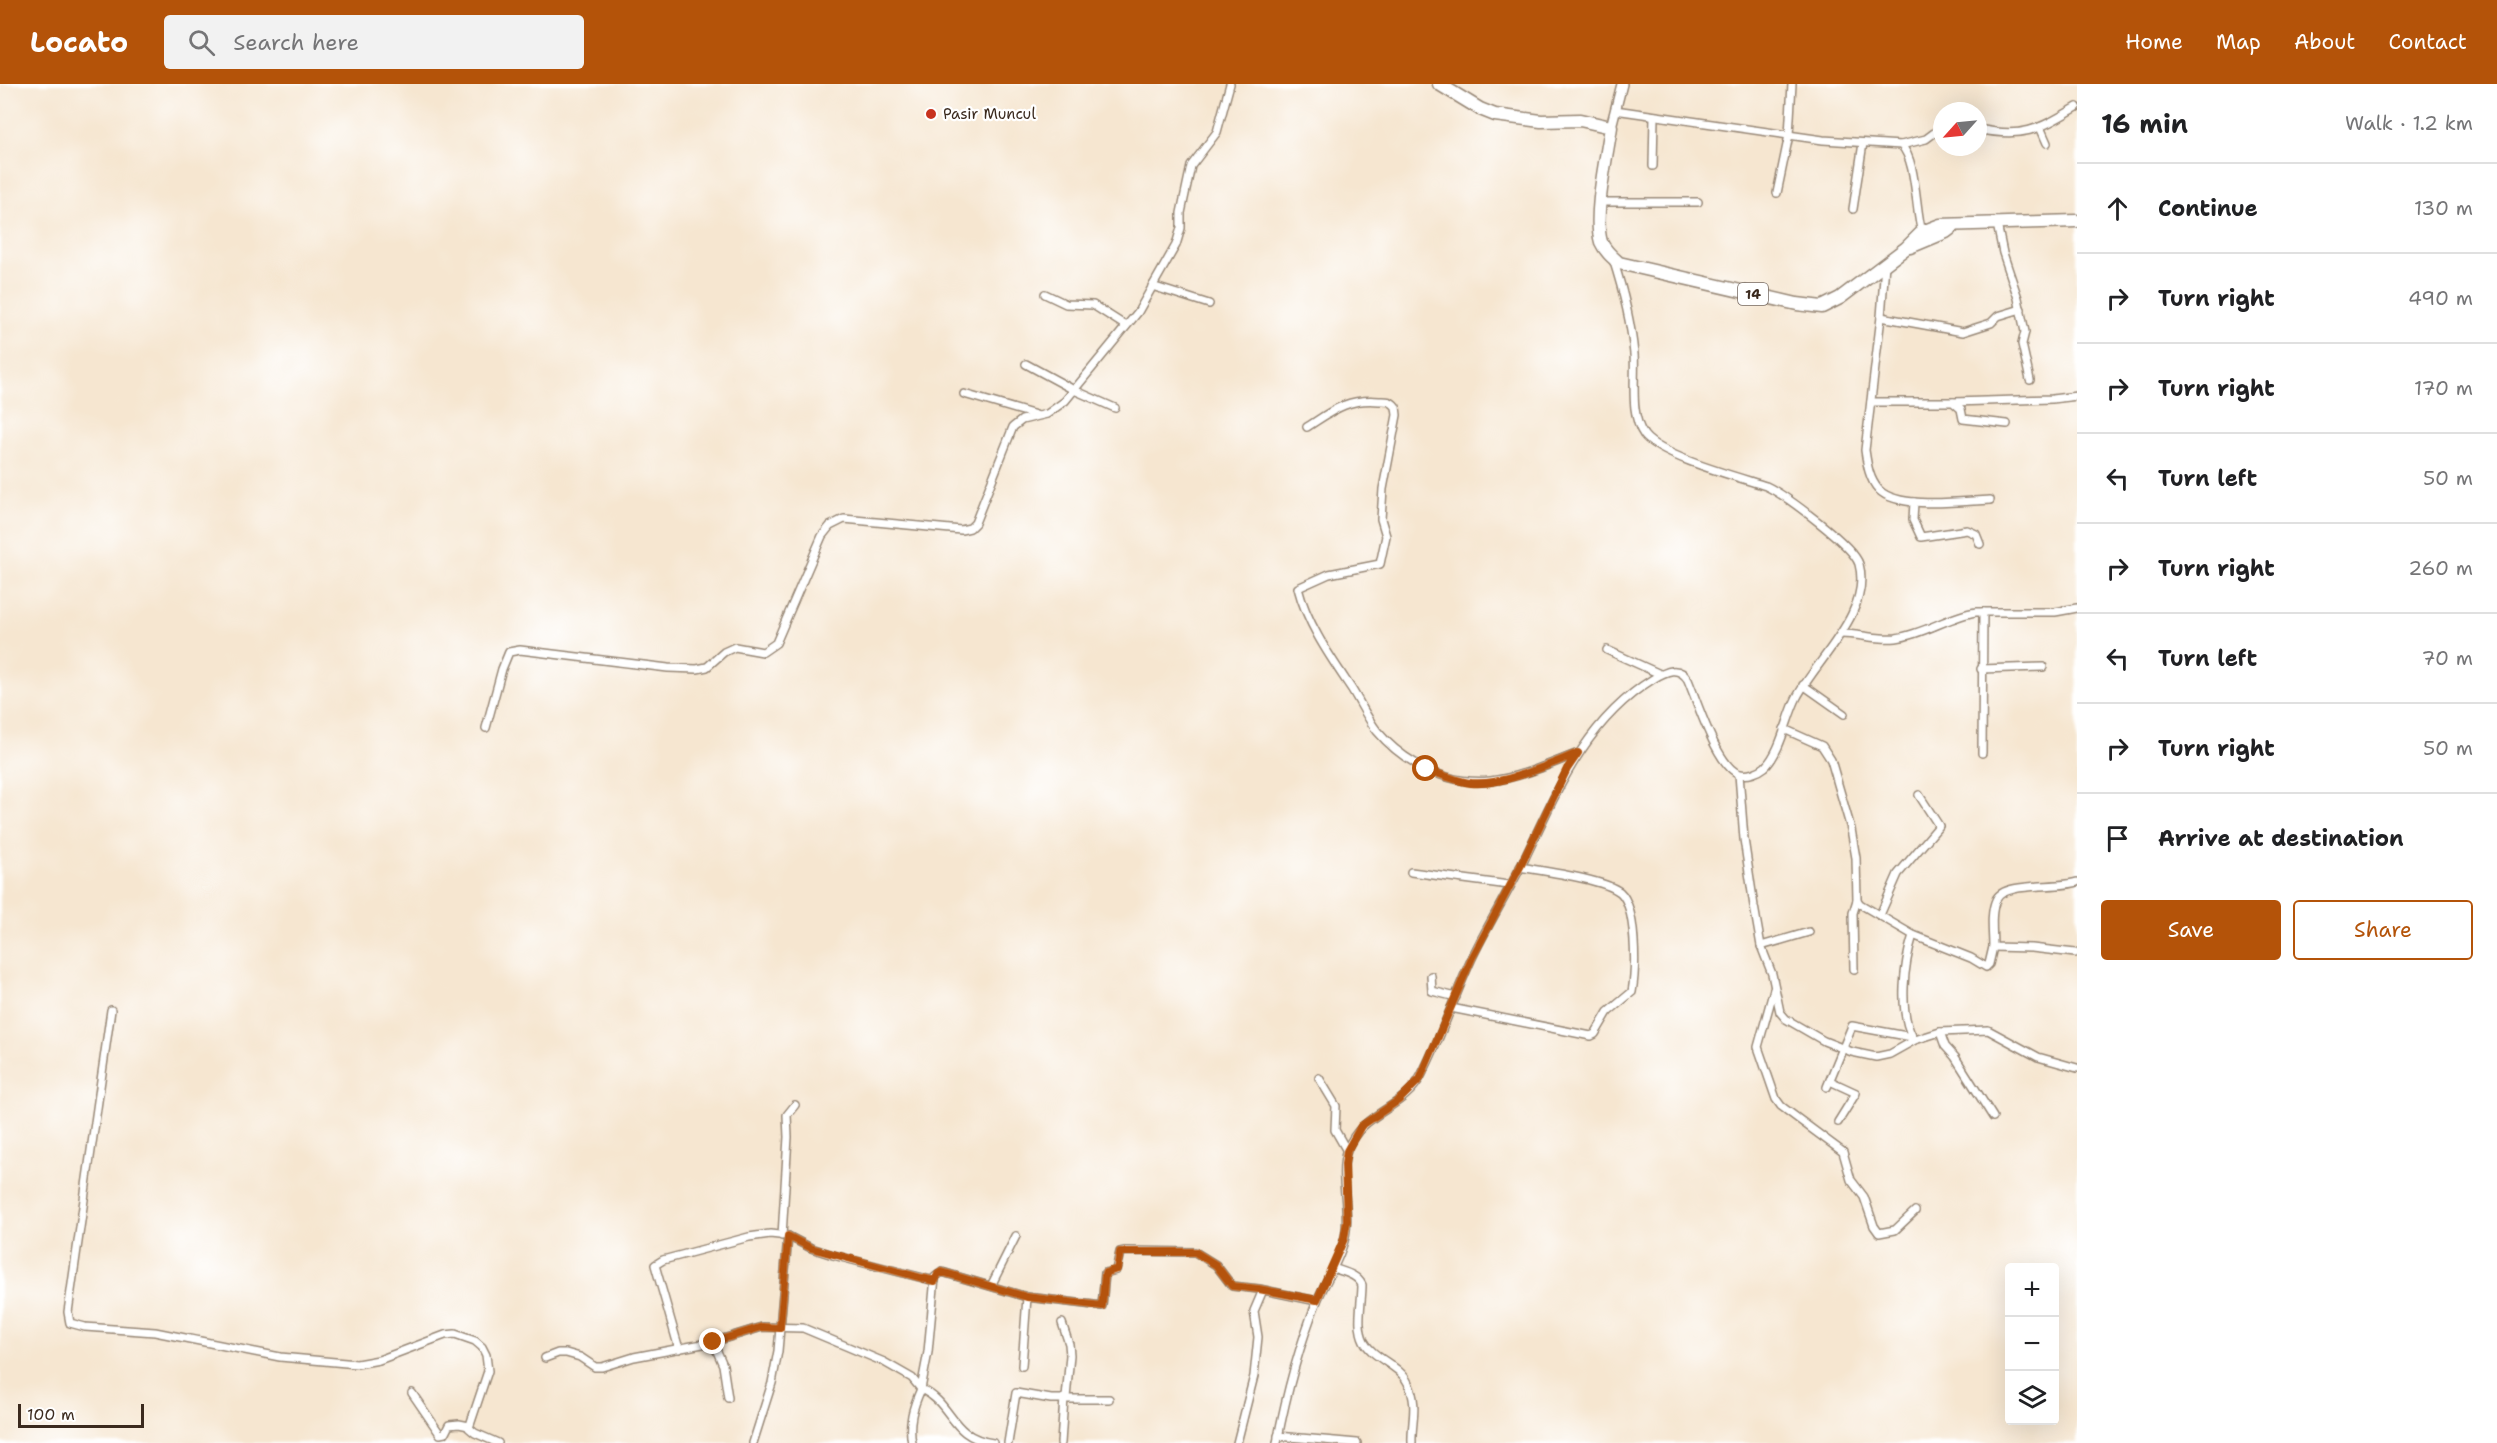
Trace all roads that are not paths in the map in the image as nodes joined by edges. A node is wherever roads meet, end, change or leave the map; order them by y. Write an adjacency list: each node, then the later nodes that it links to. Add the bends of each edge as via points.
1 (1230, 84): 28 (street, via 1217,132 1191,166 1176,245)
2 (1439, 84): 8 (highway, via 1495,115 1541,121 1580,120)
3 (1622, 84): 6 (main road)
4 (1792, 84): 12 (street)
5 (2077, 106): 9 (street)
6 (1616, 110): 7 (street); 8 (main road)
7 (1654, 116): 12 (street); 16 (street)
8 (1611, 127): 19 (highway)
9 (2040, 127): 10 (street, via 2022,133); 14 (street)
10 (1987, 130)
11 (1933, 134): 15 (street)
12 (1789, 135): 13 (street); 17 (street)
13 (1863, 143): 15 (street); 20 (street)
14 (2047, 143)
15 (1901, 145): 24 (street, via 1911,164)
16 (1653, 166)
17 (1777, 193)
18 (1698, 202): 19 (street)
19 (1600, 208): 26 (highway, via 1600,235)
20 (1853, 209)
21 (2077, 221): 22 (highway, 14)
22 (1998, 224): 23 (highway, 14); 31 (street)
23 (1954, 226): 24 (highway, 14, via 1940,225); 25 (highway, 14)
24 (1922, 232): 25 (highway, 14)
25 (1906, 248): 27 (highway, 14)
26 (1612, 258): 27 (highway, 14, via 1629,266 1809,306 1822,306 1840,298); 50 (street, via 1627,312 1634,354 1635,405 1645,435 1670,452 1780,493 1850,549 1858,564 1860,581)
27 (1885, 264): 32 (street)
28 (1152, 286): 30 (street); 33 (street)
29 (1045, 294): 33 (street, via 1066,304 1093,305)
30 (1209, 304)
31 (2021, 309): 32 (street, via 1963,332); 35 (street, via 2025,332 2022,344)
32 (1881, 317): 39 (street)
33 (1126, 326): 36 (street)
34 (1026, 364): 36 (street)
35 (2030, 380)
36 (1074, 390): 41 (street); 42 (street, via 1055,409)
37 (964, 394): 42 (street)
38 (2077, 396): 40 (street)
39 (1871, 402): 40 (street); 46 (street, via 1866,450 1873,481 1884,494)
40 (1953, 402): 43 (street, via 1963,419)
41 (1115, 408)
42 (1038, 416): 57 (street, via 1017,423 1009,432 970,528 844,519 830,526 771,648 759,652 735,647 707,667 697,669 513,651 507,655 502,669)
43 (2007, 424)
44 (1307, 427): 59 (street, via 1347,402 1390,401 1396,407 1383,489 1381,519 1386,536 1380,564 1329,574 1299,588 1318,635 1378,733 1400,754 1426,769 1471,783 1541,768)
45 (1990, 500): 46 (street)
46 (1914, 502): 47 (street, via 1913,520 1921,537 1967,530 1976,534)
47 (1980, 544)
48 (2077, 608): 49 (street, via 2055,612)
49 (1983, 612): 50 (street, via 1965,614 1897,638); 53 (street)
50 (1841, 634): 55 (street)
51 (1607, 650): 54 (street)
52 (2043, 667): 53 (street)
53 (1981, 669): 60 (street)
54 (1660, 674): 59 (street, via 1609,713); 61 (street, via 1675,670 1685,676 1718,750 1727,765)
55 (1803, 685): 56 (street); 58 (street)
56 (1844, 714)
57 (486, 728)
58 (1784, 729): 61 (street, via 1765,766 1754,773); 67 (street, via 1822,746 1831,760 1851,829)
59 (1578, 753): 63 (street)
60 (1982, 753)
61 (1739, 774): 71 (street, via 1744,839)
62 (1919, 795): 68 (street, via 1939,825 1898,874)
63 (1520, 867): 66 (street); 78 (street, via 1593,882 1624,897 1633,928 1632,992 1608,1012 1591,1036)
64 (1411, 872): 66 (street)
65 (2077, 882): 72 (street, via 2009,889 1997,896)
66 (1509, 885): 77 (street)
67 (1857, 900): 68 (street); 74 (street, via 1853,913)
68 (1880, 915): 70 (street)
69 (1809, 932): 71 (street)
70 (1913, 935): 72 (street, via 1986,967); 81 (street, via 1904,982 1908,1029)
71 (1761, 946): 76 (street)
72 (1993, 947): 73 (street)
73 (2075, 953)
74 (1854, 969)
75 (1431, 976): 77 (street, via 1432,991)
76 (1775, 987): 82 (street, via 1780,1012 1786,1019 1816,1038); 89 (street, via 1758,1047 1779,1103 1844,1152 1851,1180 1864,1197 1879,1233 1895,1230)
77 (1456, 997): 78 (street)
78 (1451, 1008): 88 (street, via 1420,1079 1399,1100 1361,1126)
79 (111, 1010): 109 (street, via 68,1312 70,1323 155,1332 280,1357 357,1364 379,1360 445,1335 461,1335 482,1347 488,1364)
80 (1940, 1032): 81 (street); 83 (street, via 1988,1030 2038,1057); 86 (street, via 1945,1046)
81 (1913, 1039): 82 (street, via 1881,1056); 82 (street, via 1855,1025)
82 (1844, 1049): 87 (street, via 1828,1084 1856,1093)
83 (2077, 1068)
84 (1319, 1078): 88 (street, via 1336,1106 1335,1130)
85 (795, 1105): 90 (street, via 787,1115)
86 (1993, 1117)
87 (1838, 1122)
88 (1347, 1151): 92 (street, via 1347,1221)
89 (1915, 1211)
90 (785, 1236): 93 (street, via 833,1255); 99 (street); 101 (street, via 749,1237 659,1261 655,1270)
91 (1016, 1236): 94 (street)
92 (1333, 1268): 97 (street); 119 (street, via 1360,1280 1361,1330 1366,1344 1409,1385 1415,1416)
93 (935, 1281): 94 (street, via 942,1272); 104 (street)
94 (991, 1286): 96 (street)
95 (1263, 1290): 96 (street, via 1232,1286 1216,1265 1195,1252 1125,1251 1120,1252 1116,1270 1105,1273 1102,1306); 97 (street); 117 (street, via 1254,1311 1258,1337 1254,1376)
96 (1027, 1297): 103 (street)
97 (1317, 1300): 110 (street, via 1280,1418)
98 (1062, 1323): 107 (street, via 1070,1355)
99 (780, 1328): 100 (street, via 762,1327); 104 (street, via 817,1332 884,1362 912,1378); 112 (street, via 772,1383)
100 (713, 1342): 101 (street); 106 (street, via 723,1365)
101 (680, 1349): 102 (street, via 595,1367 566,1353)
102 (545, 1358)
103 (1022, 1366)
104 (921, 1389): 113 (street, via 910,1421); 114 (street, via 939,1401 969,1436)
105 (412, 1393): 109 (street, via 440,1434 449,1425)
106 (728, 1398)
107 (1065, 1398): 108 (street); 115 (street, via 1016,1393); 116 (street)
108 (1108, 1399)
109 (470, 1426): 111 (street, via 475,1433)
110 (1278, 1440): 118 (street)
111 (498, 1443)
112 (753, 1443)
113 (912, 1443)
114 (993, 1443)
115 (1008, 1443)
116 (1061, 1443)
117 (1236, 1443)
118 (1357, 1443)
119 (1411, 1443)

